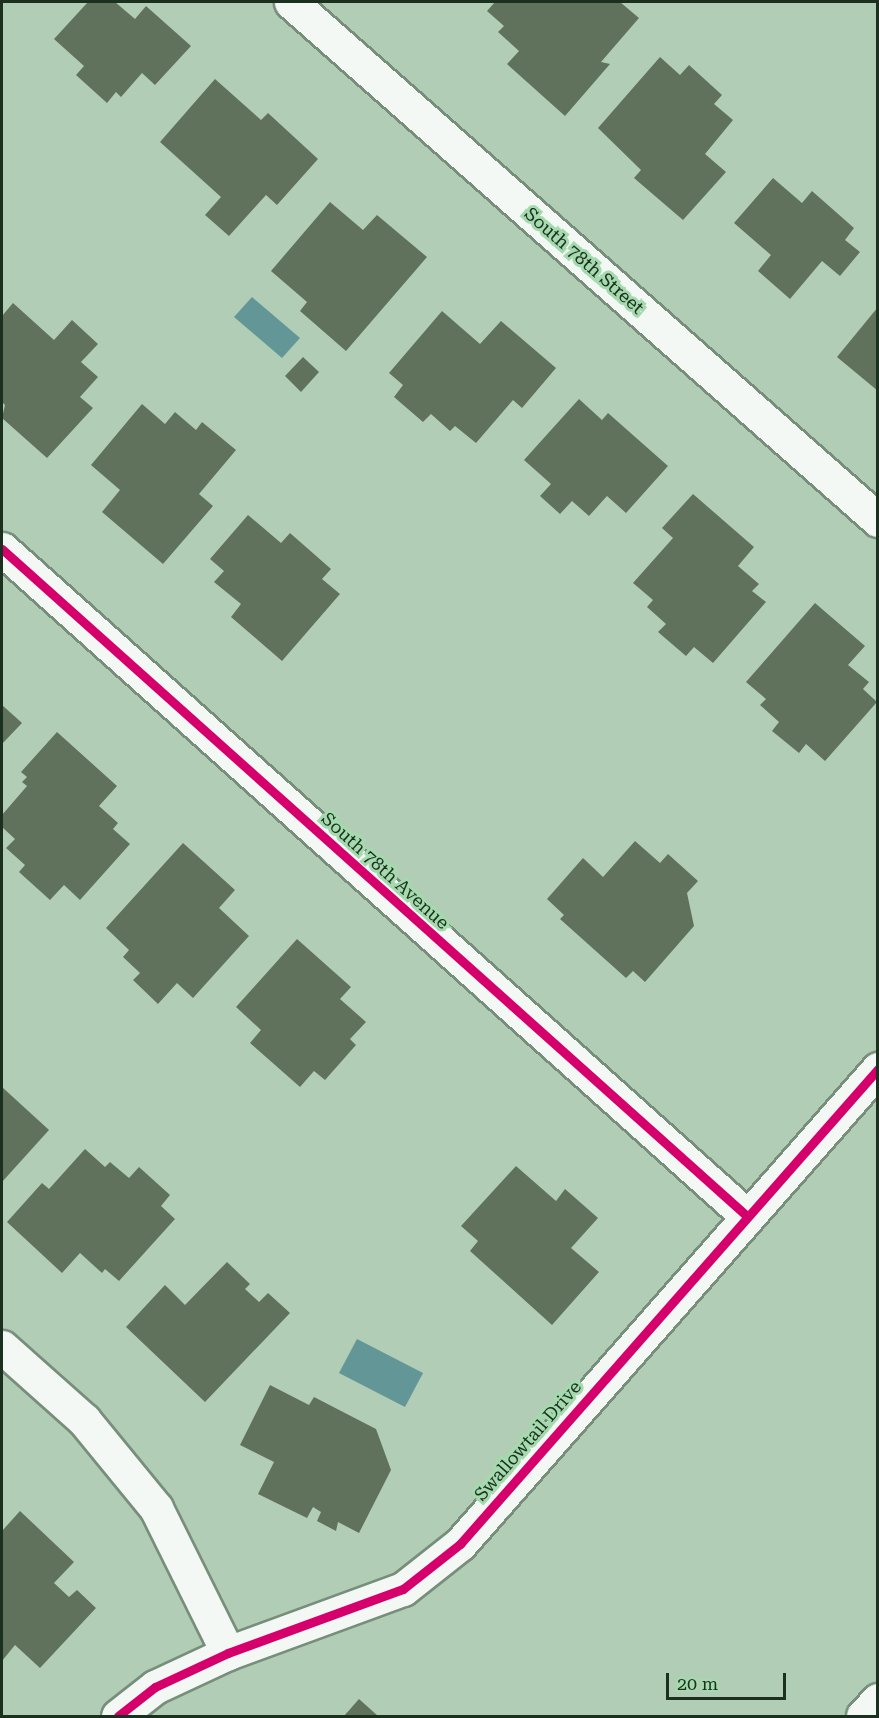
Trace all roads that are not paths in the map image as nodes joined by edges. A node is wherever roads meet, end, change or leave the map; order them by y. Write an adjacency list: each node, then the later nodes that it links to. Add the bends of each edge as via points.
1 (291, 2): 2 (street, South 78th Street)
2 (878, 520)
3 (2, 549): 5 (street, South 78th Avenue)
4 (878, 1069): 5 (street, Swallowtail Drive)
5 (747, 1216): 7 (street, Swallowtail Drive, via 460,1544 403,1588)
6 (2, 1347): 7 (street, via 84,1420 156,1508)
7 (228, 1653): 9 (street, Swallowtail Drive, via 155,1687)
8 (878, 1700): 10 (street)
9 (118, 1716)
10 (863, 1716)

